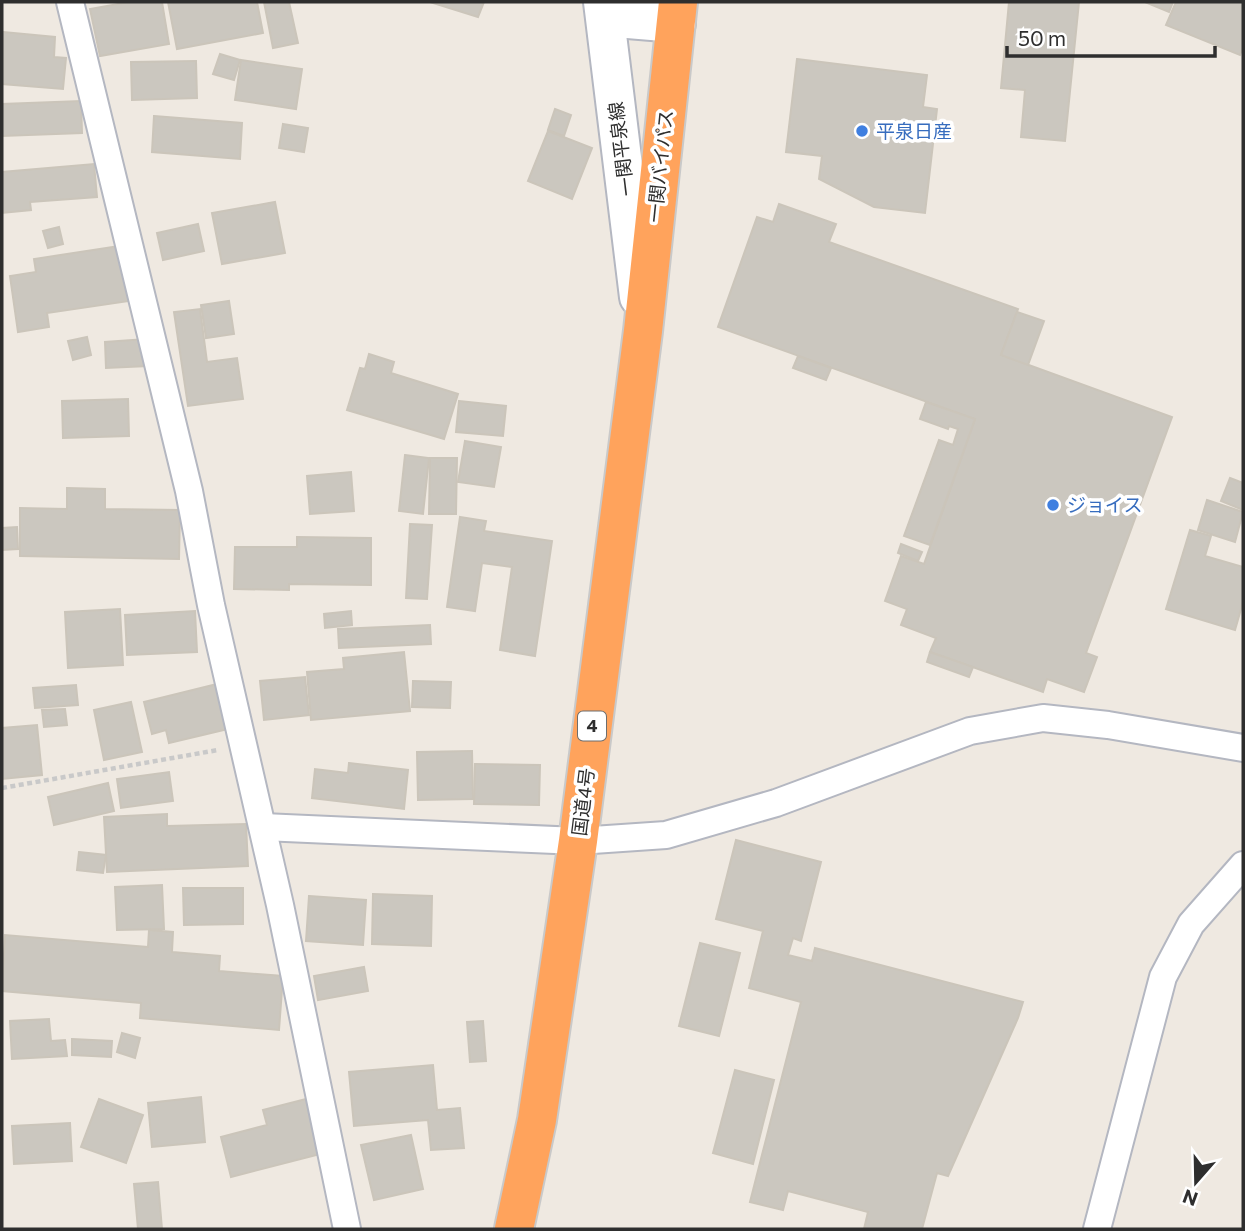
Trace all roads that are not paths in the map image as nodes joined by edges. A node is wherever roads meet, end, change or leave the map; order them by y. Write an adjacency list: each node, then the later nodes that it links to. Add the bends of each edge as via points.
1 (70, 2): 6 (street, via 189,491)
2 (604, 6): 3 (main road, 一関平泉線, via 628,19); 4 (main road, 一関平泉線)
3 (677, 12): 4 (highway, 一関バイパス / 4)
4 (642, 331): 7 (highway, 国道4号 / 4)
5 (1243, 748): 7 (street, via 1043,718 970,731 776,803 666,835)
6 (263, 827): 7 (street); 9 (street)
7 (578, 841): 10 (highway, 国道4号 / 4, via 537,1120)
8 (1243, 865): 11 (street, via 1191,924 1163,977)
9 (347, 1229)
10 (514, 1229)
11 (1097, 1229)

